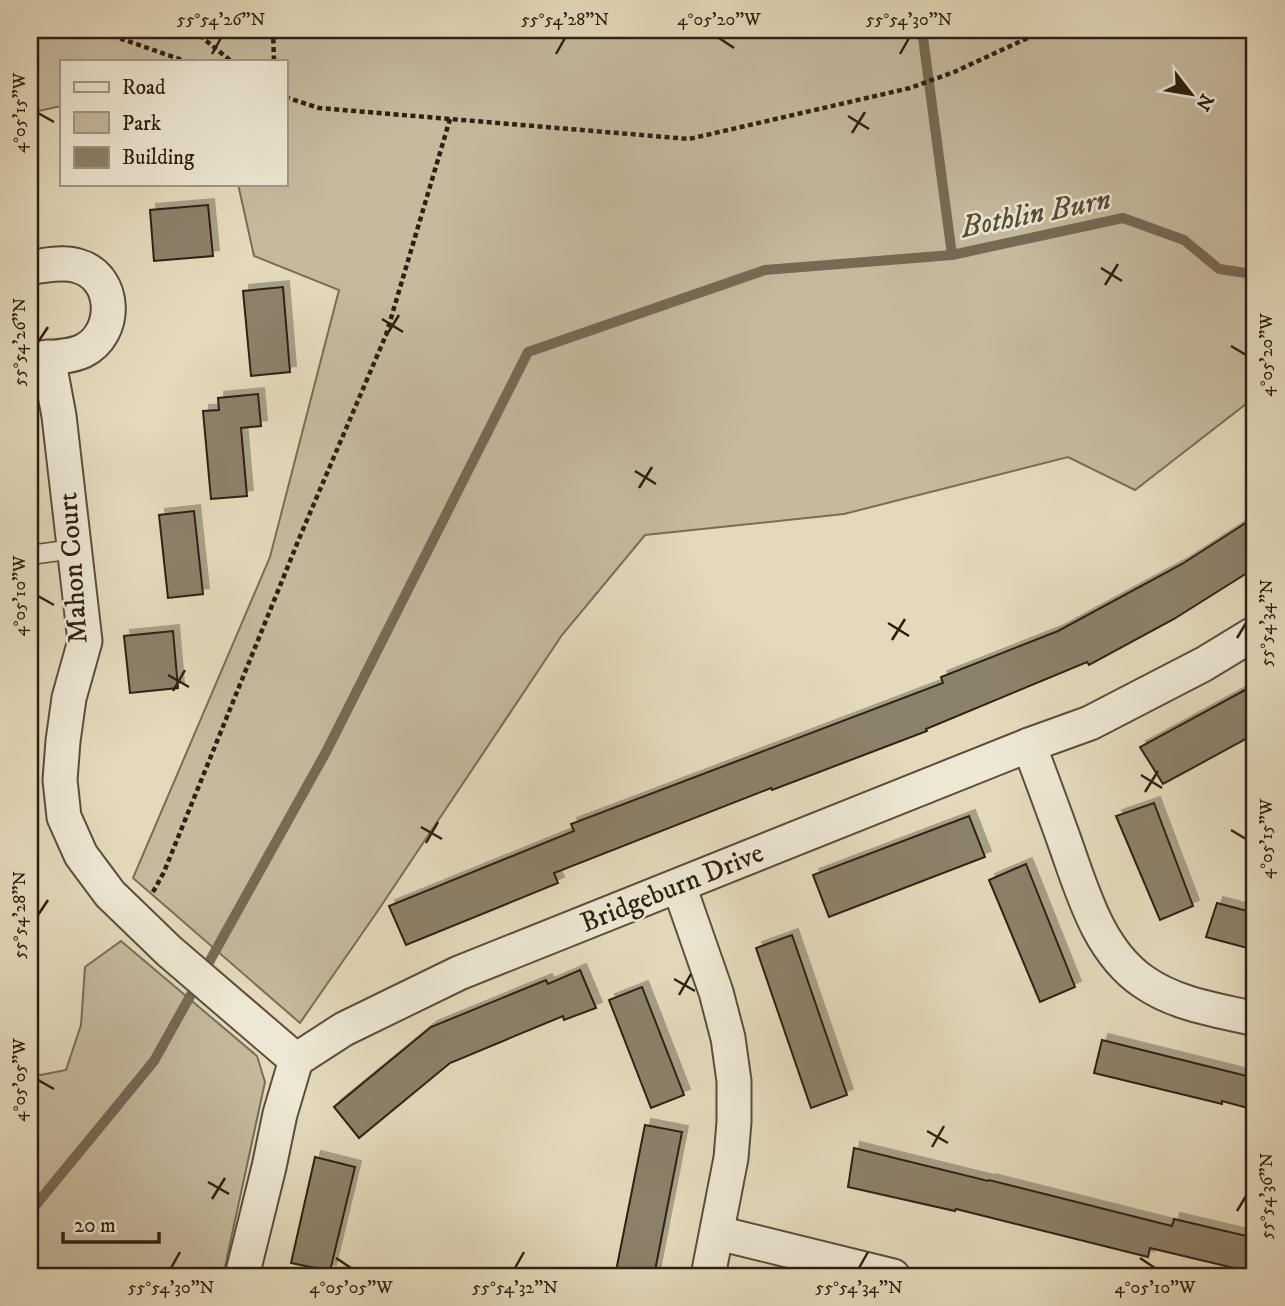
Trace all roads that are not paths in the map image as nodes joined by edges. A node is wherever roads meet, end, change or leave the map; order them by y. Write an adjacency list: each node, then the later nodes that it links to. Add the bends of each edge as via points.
1 (30, 267): 2 (street, Mahon Court, via 79,266 100,282 109,306 103,333 94,344 74,354)
2 (39, 358): 3 (street, Mahon Court, via 59,416)
3 (74, 549): 4 (lane); 9 (street, Mahon Court, via 85,641 62,741 64,817 81,855 110,894)
4 (30, 555)
5 (1255, 633): 6 (street, Bridgeburn Drive, via 1090,723)
6 (1029, 745): 7 (street, Bridgeburn Drive); 8 (street, via 1084,894 1104,938 1123,964 1144,982 1183,1002)
7 (679, 886): 9 (street, Bridgeburn Drive, via 459,973 344,1029); 10 (street, via 716,992 734,1081 731,1157)
8 (1255, 1019)
9 (296, 1060): 11 (street)
10 (718, 1233): 12 (street); 13 (street)
11 (242, 1276)
12 (708, 1276)
13 (893, 1276)

